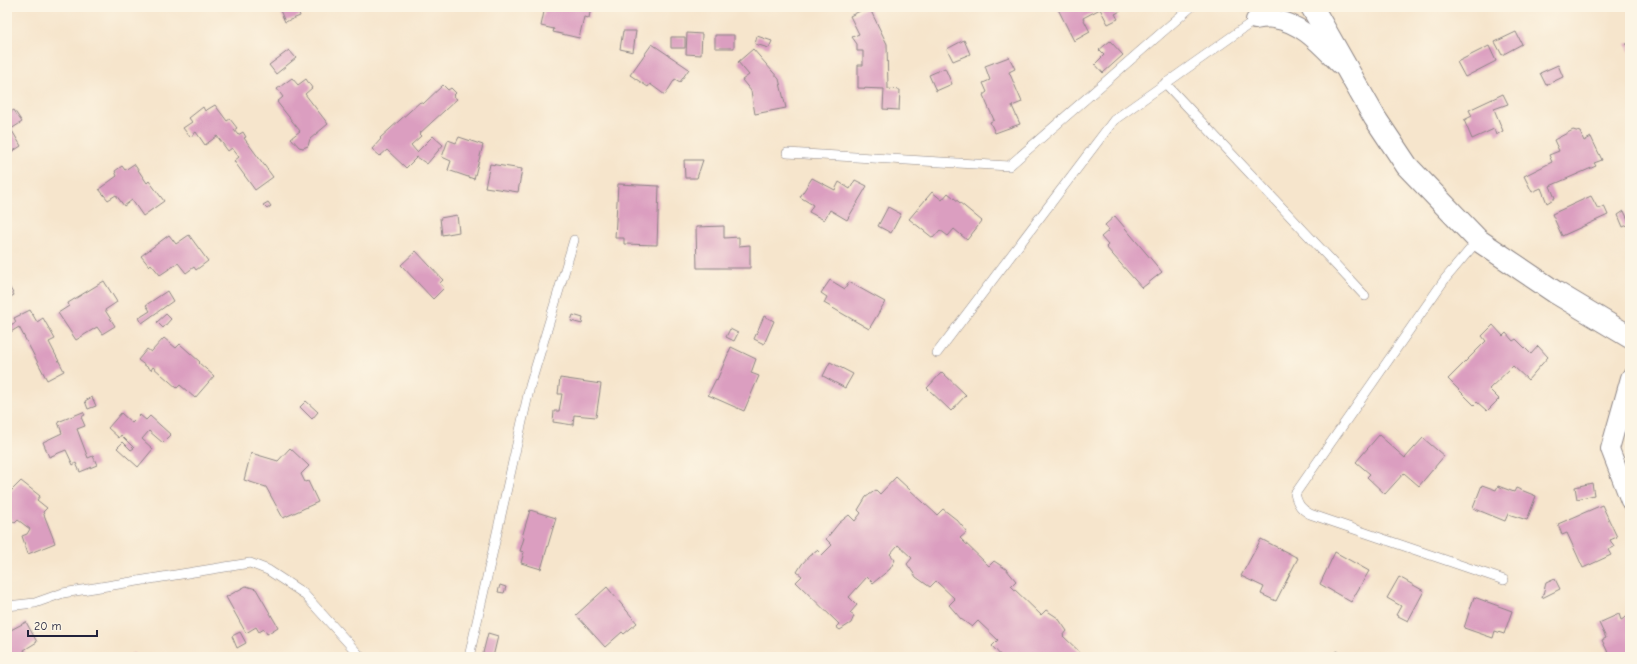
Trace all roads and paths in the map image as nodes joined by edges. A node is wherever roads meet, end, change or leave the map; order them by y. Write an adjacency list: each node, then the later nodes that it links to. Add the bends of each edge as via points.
1 (1191, 7): 7 (lane, via 1009,166)
2 (1270, 7): 4 (street)
3 (1312, 7): 5 (street)
4 (1255, 20): 5 (street, via 1274,18 1306,32); 6 (lane)
5 (1348, 72): 9 (street, via 1374,118 1407,166)
6 (1165, 83): 10 (lane); 12 (lane, via 1114,120)
7 (787, 153)
8 (574, 240): 18 (lane, via 530,386)
9 (1478, 240): 11 (street, via 1555,292); 15 (lane, via 1445,279 1295,494 1301,509 1310,514)
10 (1365, 296)
11 (1630, 337)
12 (937, 353)
13 (1630, 378): 14 (street, via 1610,449)
14 (1630, 501)
15 (1504, 580)
16 (7, 606): 17 (lane, via 35,603 63,593 250,563 268,570 304,593)
17 (361, 657)
18 (469, 657)

